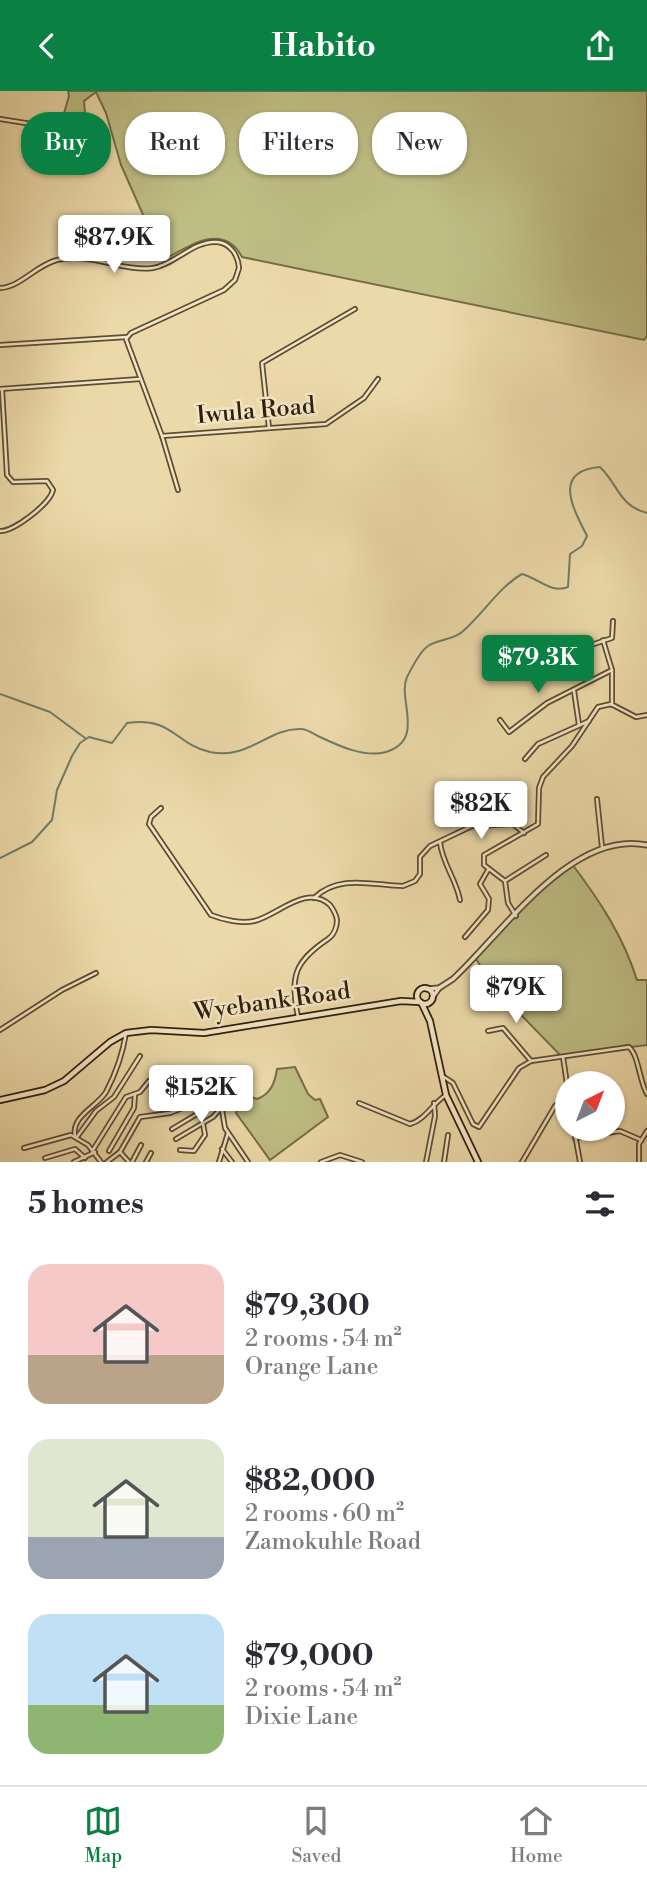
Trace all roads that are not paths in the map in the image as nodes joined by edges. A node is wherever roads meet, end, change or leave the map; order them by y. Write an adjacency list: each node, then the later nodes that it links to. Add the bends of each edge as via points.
1 (0, 119): 2 (street)
2 (21, 122)
3 (0, 288): 5 (street, via 65,258 147,269 210,242 233,251 239,268 230,286)
4 (355, 309): 10 (street, via 261,364)
5 (127, 337): 6 (street); 7 (street)
6 (0, 345)
7 (140, 379): 9 (street); 11 (street)
8 (378, 379): 10 (street, Iwula Road, via 364,398 326,424)
9 (1, 389): 13 (street, via 7,475 13,482 47,481 53,490 42,509 8,531)
10 (269, 428): 11 (street, Iwula Road)
11 (162, 436): 12 (street)
12 (178, 490)
13 (0, 531)
14 (612, 621): 15 (street, via 612,638)
15 (603, 640): 16 (street, via 579,649); 17 (street)
16 (570, 661)
17 (612, 669): 18 (street); 19 (street)
18 (574, 691): 21 (street, via 547,703 509,732); 23 (street)
19 (612, 705): 20 (street, via 636,717); 22 (street, via 602,705)
20 (647, 715)
21 (500, 720)
22 (589, 721): 23 (street); 27 (street, via 543,777 538,788 539,823)
23 (579, 725): 24 (street, via 538,744)
24 (525, 759)
25 (597, 799): 30 (street)
26 (161, 808): 34 (street, via 149,821 151,828 211,915 256,921 290,903)
27 (525, 834): 28 (street, via 516,825 480,825); 32 (street, via 486,852 483,862)
28 (440, 842): 34 (street, via 423,851 420,874 411,884 342,882); 35 (street)
29 (647, 845): 30 (street, via 629,842)
30 (602, 847): 36 (street, via 553,878)
31 (546, 855): 33 (street)
32 (488, 870): 33 (street); 37 (street, via 480,884 489,899 487,914)
33 (505, 881): 36 (street, via 508,903)
34 (314, 898): 45 (street, via 330,906 337,920 331,936 309,953 296,973 293,989)
35 (460, 900)
36 (516, 916): 39 (street)
37 (465, 937)
38 (96, 972): 47 (street)
39 (439, 988): 40 (street); 42 (street)
40 (427, 989): 41 (main road, Wyebank Road); 42 (main road)
41 (418, 993): 43 (main road, Wyebank Road); 44 (main road)
42 (431, 1000): 44 (main road, Wyebank Road); 46 (main road)
43 (401, 1001): 44 (main road, Wyebank Road); 45 (main road, Wyebank Road)
44 (421, 1003): 46 (main road)
45 (299, 1018): 49 (main road, Wyebank Road, via 204,1033)
46 (430, 1021): 54 (main road)
47 (0, 1030)
48 (488, 1031): 52 (street, via 503,1028)
49 (126, 1033): 59 (main road, via 64,1081); 71 (street, via 105,1094 79,1121)
50 (140, 1056): 71 (street, via 114,1097)
51 (563, 1057): 52 (street); 53 (street); 57 (street, via 631,1048)
52 (531, 1061): 54 (street, via 519,1068 479,1127 473,1124 451,1080)
53 (565, 1071)
54 (441, 1078): 58 (main road)
55 (149, 1081): 56 (street)
56 (135, 1094): 79 (street, via 126,1097); 80 (street, via 134,1108)
57 (647, 1094)
58 (446, 1095): 62 (street); 97 (main road)
59 (0, 1100)
60 (211, 1100): 64 (street); 66 (street); 81 (street, via 200,1099 170,1114 143,1115)
61 (359, 1103): 62 (street, via 407,1124 420,1120)
62 (434, 1103): 95 (street)
63 (555, 1106): 98 (street)
64 (221, 1108): 65 (street); 68 (street)
65 (203, 1124): 72 (street); 78 (street, via 205,1135 198,1147)
66 (172, 1129)
67 (647, 1131): 73 (street)
68 (228, 1133): 77 (street); 92 (street)
69 (625, 1133): 73 (street)
70 (448, 1135): 96 (street)
71 (76, 1137): 76 (street, via 63,1135); 79 (street)
72 (176, 1139)
73 (641, 1140): 100 (street)
74 (576, 1141): 99 (street)
75 (141, 1145): 88 (street)
76 (23, 1148)
77 (222, 1149): 90 (street); 91 (street)
78 (180, 1150)
79 (94, 1151): 84 (street); 86 (street)
80 (110, 1151)
81 (120, 1152): 87 (street); 88 (street)
82 (151, 1153): 89 (street)
83 (45, 1158): 84 (street, via 75,1149)
84 (85, 1158): 85 (street)
85 (74, 1162)
86 (101, 1162)
87 (107, 1162)
88 (129, 1162)
89 (146, 1162)
90 (219, 1162)
91 (232, 1162)
92 (248, 1162)
93 (321, 1162): 94 (street, via 340,1155)
94 (362, 1162)
95 (426, 1162)
96 (444, 1162)
97 (478, 1162)
98 (522, 1162)
99 (580, 1162)
100 (639, 1162)

